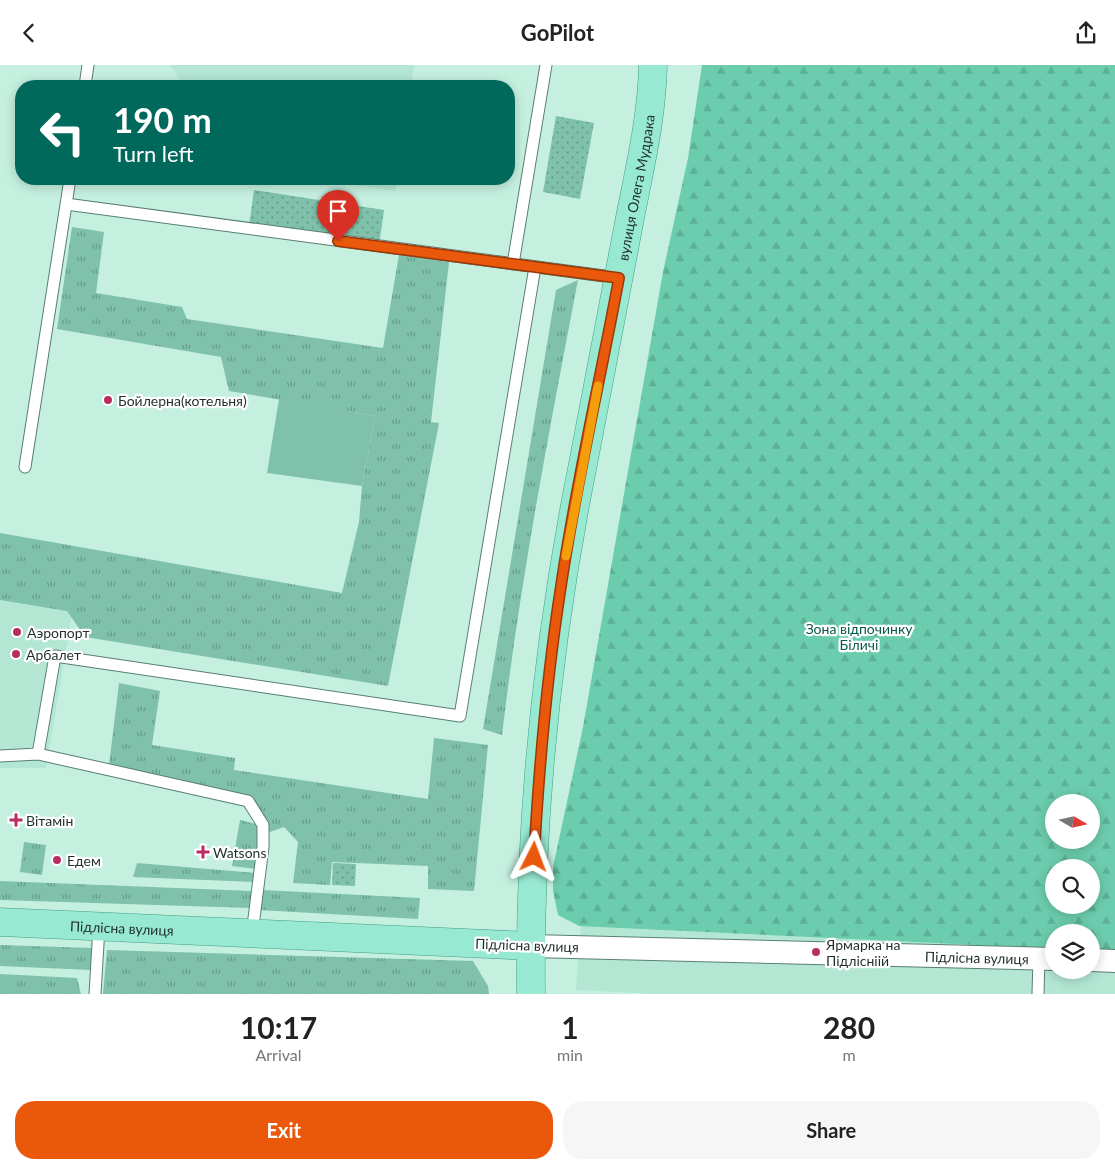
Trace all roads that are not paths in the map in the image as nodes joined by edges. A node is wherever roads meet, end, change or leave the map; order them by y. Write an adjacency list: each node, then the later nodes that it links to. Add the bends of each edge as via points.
1 (88, 65): 4 (lane)
2 (546, 65): 7 (lane)
3 (653, 65): 9 (main road, вулиця Олега Мудрака, via 646,135)
4 (86, 80)
5 (69, 185): 6 (lane)
6 (66, 204): 7 (lane); 10 (lane)
7 (514, 264): 8 (lane)
8 (535, 267): 9 (lane); 11 (lane, via 460,716 55,656)
9 (619, 278): 16 (main road, вулиця Олега Мудрака, via 560,587 537,797)
10 (25, 467)
11 (38, 753): 12 (lane); 15 (lane, via 248,801 263,825)
12 (0, 756)
13 (0, 922): 14 (main road, Підлісна вулиця)
14 (99, 927): 15 (main road, Підлісна вулиця); 21 (lane)
15 (252, 933): 16 (main road, Підлісна вулиця)
16 (531, 946): 17 (street, Підлісна вулиця); 22 (main road, вулиця Олега Мудрака)
17 (1045, 959)
18 (1100, 960): 19 (street)
19 (1115, 961)
20 (1045, 963): 23 (lane)
21 (95, 994)
22 (531, 994)
23 (1038, 994)

